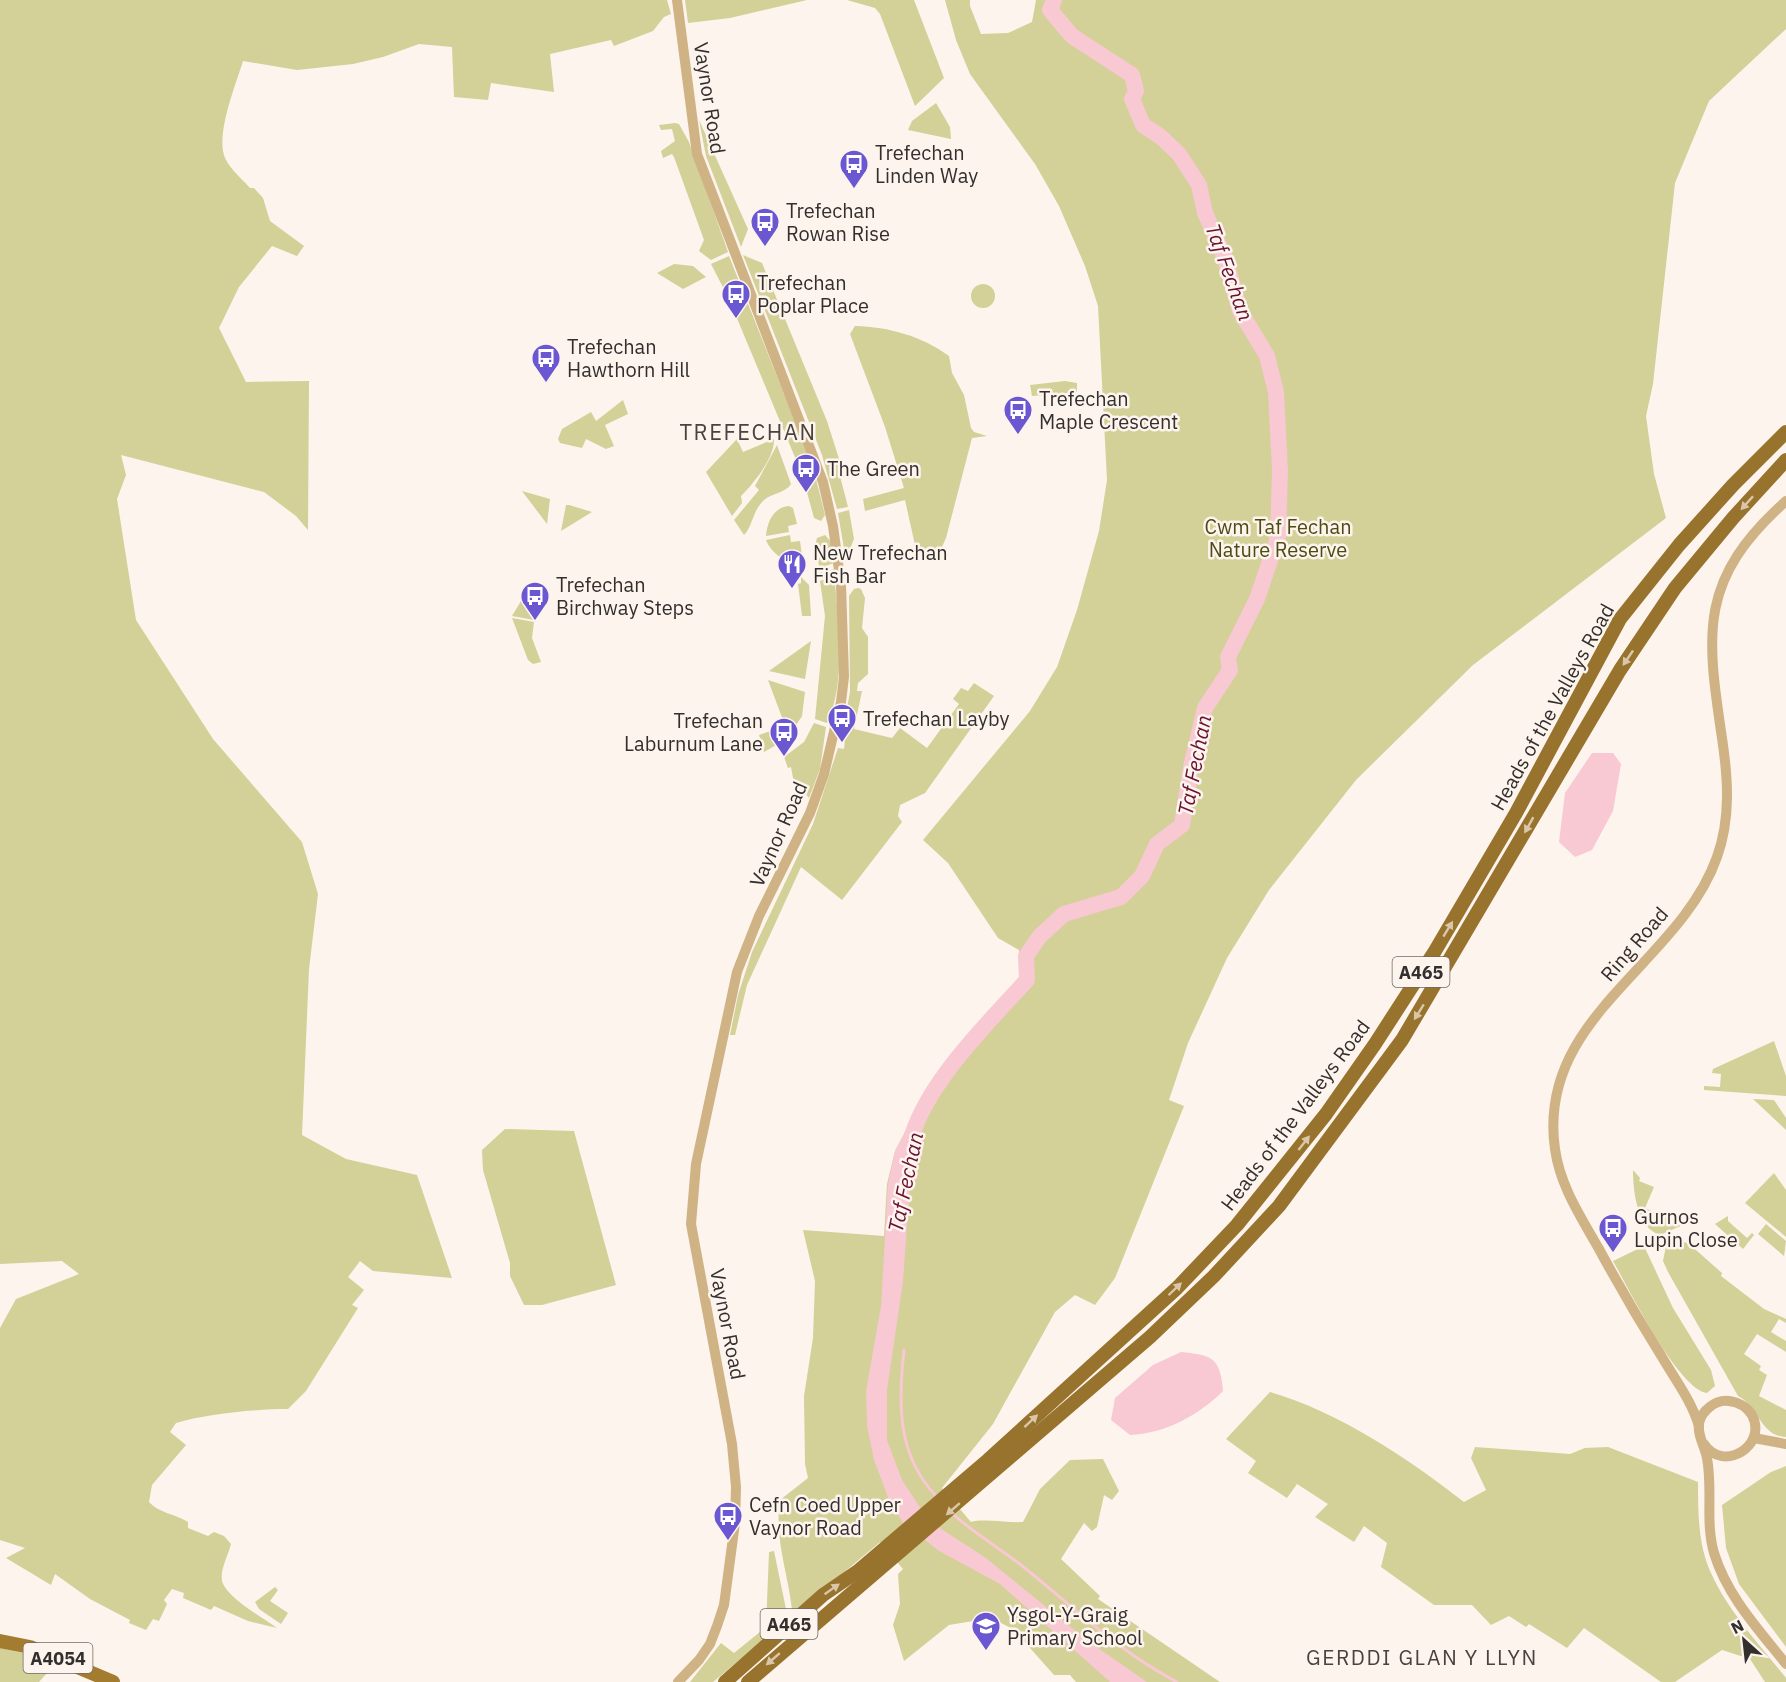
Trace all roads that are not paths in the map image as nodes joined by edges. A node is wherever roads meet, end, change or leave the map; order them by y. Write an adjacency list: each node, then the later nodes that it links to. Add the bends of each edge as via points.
1 (677, 0): 17 (street, Vaynor Road, via 697,154 823,482 841,585 844,666 841,702 824,774 737,972 696,1164 691,1224 732,1444 736,1513 717,1626 699,1660)
2 (1786, 432): 12 (highway, Heads of the Valleys Road / A465, one-way to 2, via 1237,1225 1326,1114 1479,879 1620,619 1679,545)
3 (1786, 460): 12 (highway, Heads of the Valleys Road / A465, one-way to 12, via 1676,588 1626,661 1402,1040 1279,1206 1150,1337)
4 (1786, 501): 5 (street, Ring Road, via 1743,546 1719,590 1714,613 1710,643 1728,780 1726,818 1717,857 1690,907 1573,1047 1564,1066 1554,1110 1559,1171 1572,1202)
5 (1686, 1394): 6 (street, via 1695,1400); 7 (street, Ring Road)
6 (1715, 1403): 7 (street, via 1703,1413); 8 (street, via 1726,1400 1741,1404 1753,1419)
7 (1699, 1426): 9 (street)
8 (1754, 1438): 10 (street); 11 (street, via 1742,1453)
9 (1704, 1444): 11 (street, via 1713,1453); 13 (street)
10 (1786, 1444)
11 (1727, 1456): 13 (street)
12 (993, 1466): 18 (highway, Heads of the Valleys Road / A465, one-way to 12, via 823,1595); 19 (highway, Heads of the Valleys Road / A465, one-way to 19, via 867,1582)
13 (1709, 1478): 15 (street, via 1708,1526 1723,1577)
14 (0, 1641): 16 (main road, A4054, via 30,1647)
15 (1786, 1664)
16 (113, 1682)
17 (678, 1682)
18 (725, 1682)
19 (748, 1682)

